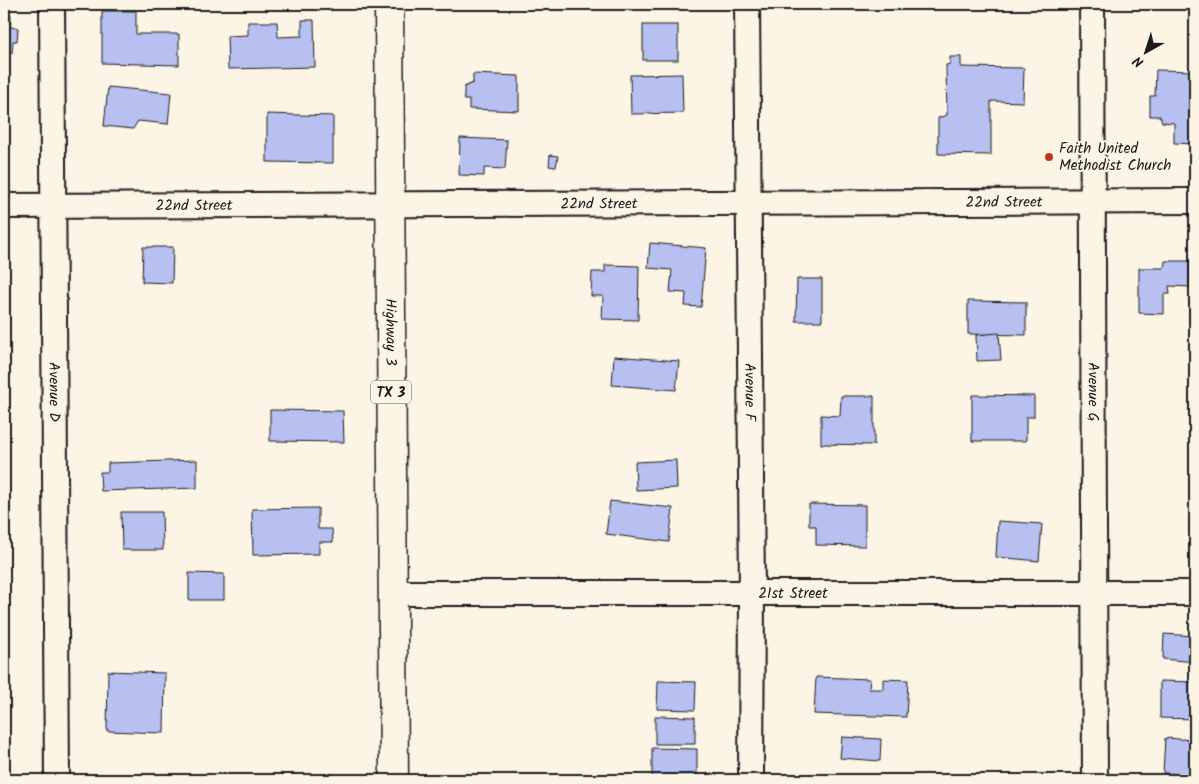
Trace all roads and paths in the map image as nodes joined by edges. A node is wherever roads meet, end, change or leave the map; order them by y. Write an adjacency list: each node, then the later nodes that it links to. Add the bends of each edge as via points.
1 (52, 4): 9 (street, Avenue D)
2 (388, 4): 8 (main road, Highway 3 / TX 3)
3 (747, 4): 7 (street, Avenue F)
4 (1092, 4): 5 (street, Avenue G)
5 (1092, 201): 6 (street, 22nd Street); 7 (street, 22nd Street); 13 (street, Avenue G)
6 (1195, 201)
7 (748, 202): 8 (street, 22nd Street); 12 (street, Avenue F)
8 (390, 204): 9 (street, 22nd Street); 11 (main road, Highway 3 / TX 3)
9 (52, 205): 10 (street, 22nd Street); 15 (street, Avenue D)
10 (4, 206)
11 (392, 593): 12 (street, 21st Street); 16 (main road, Highway 3 / TX 3)
12 (752, 593): 13 (street, 21st Street); 17 (street, Avenue F)
13 (1093, 593): 14 (street, 21st Street); 18 (street, Avenue G)
14 (1195, 593)
15 (57, 780)
16 (394, 780)
17 (752, 780)
18 (1095, 780)

